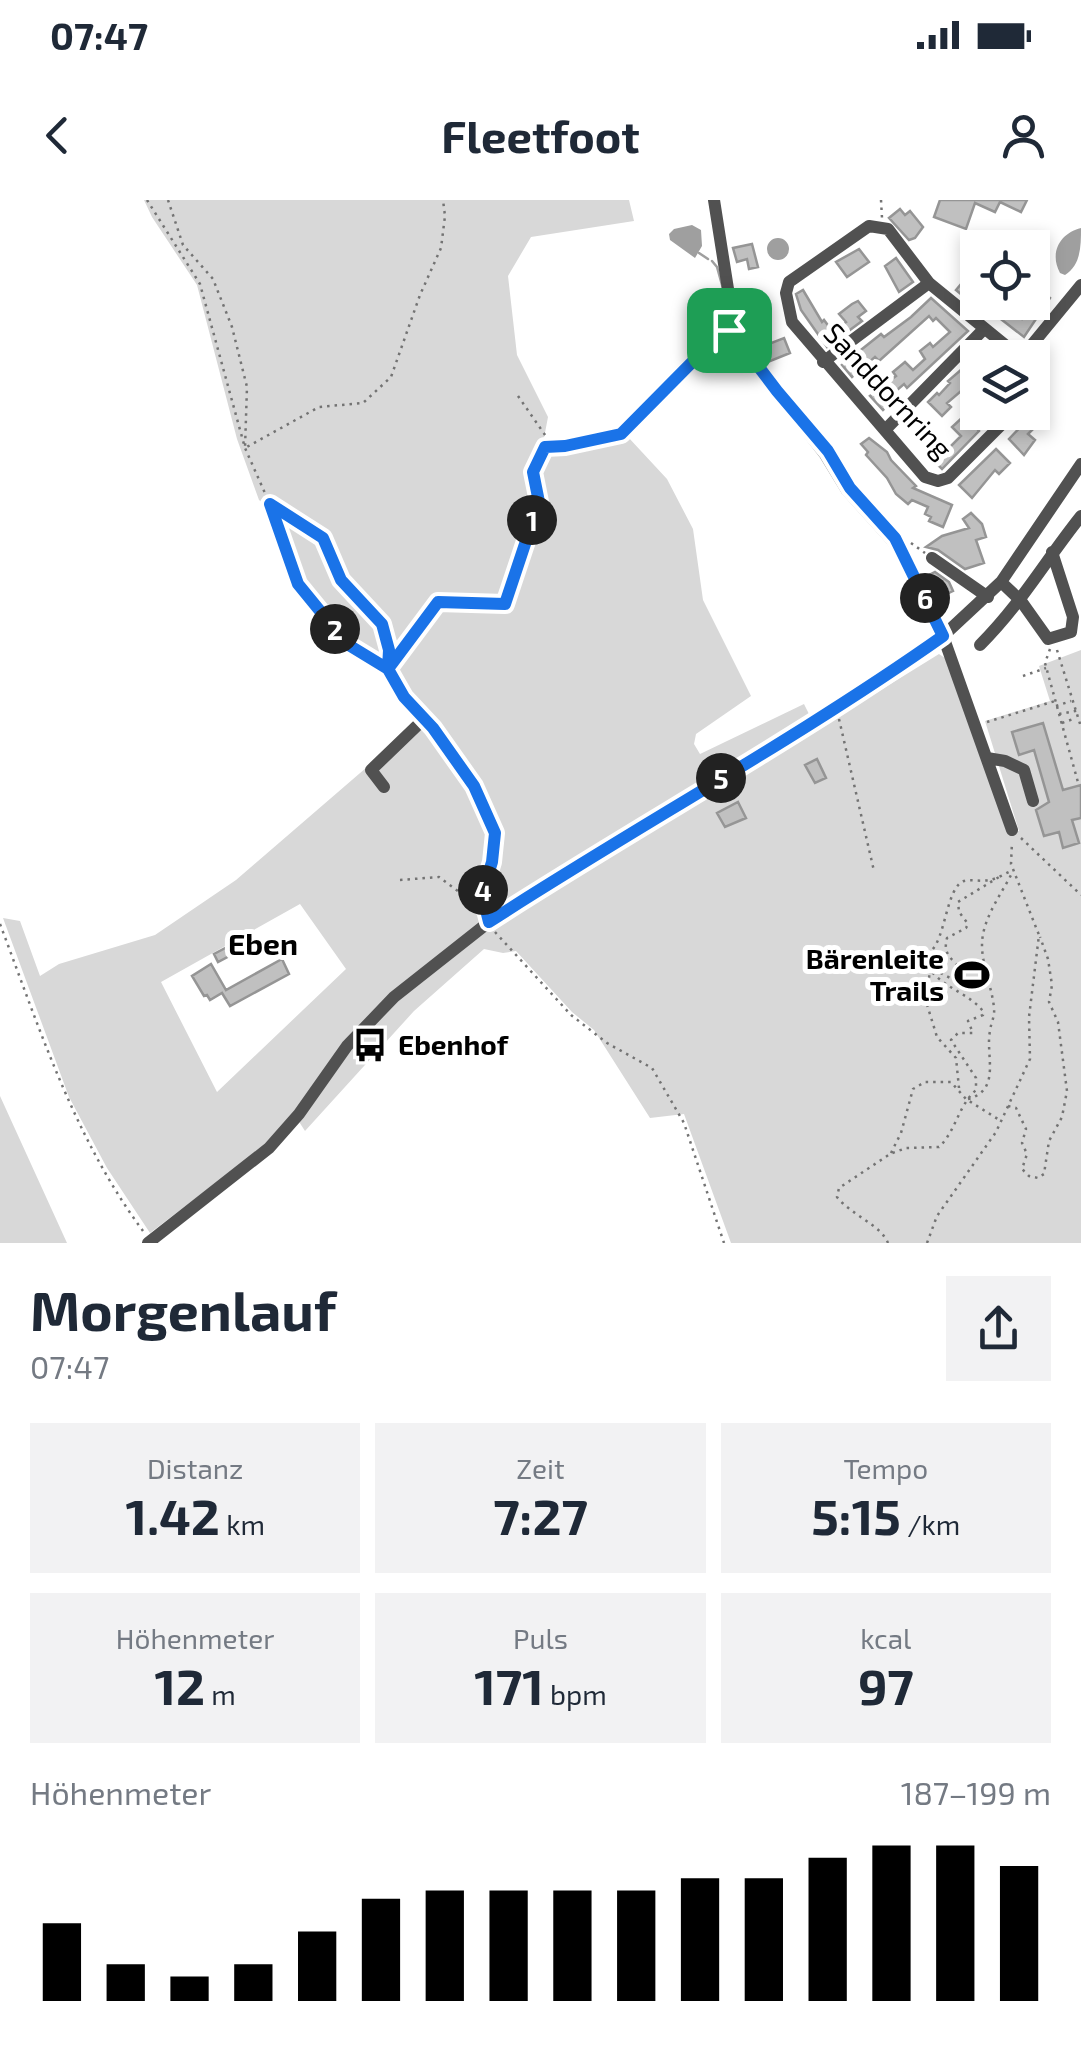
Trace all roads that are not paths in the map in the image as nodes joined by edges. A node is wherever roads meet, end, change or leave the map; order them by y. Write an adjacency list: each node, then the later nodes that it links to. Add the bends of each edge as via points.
1 (714, 200): 15 (street, via 740,326 768,378 895,538)
2 (929, 283): 4 (street); 5 (street); 5 (street, Sanddornring, via 888,229 878,226 789,282 792,322)
3 (1081, 285): 4 (street, via 1020,358)
4 (983, 330): 6 (street)
5 (823, 362): 6 (street, Sanddornring)
6 (884, 430): 7 (street, Sanddornring, via 938,481)
7 (996, 430)
8 (1081, 464): 12 (street)
9 (1081, 516): 10 (street)
10 (1052, 552): 14 (street); 14 (street, via 1071,632 1048,639)
11 (932, 558): 13 (street)
12 (1001, 582): 13 (street); 14 (street)
13 (988, 597): 15 (street)
14 (1022, 600): 16 (street)
15 (943, 636): 18 (street); 22 (street, via 489,922 394,996 269,1148)
16 (980, 645)
17 (424, 719): 19 (street, via 371,770)
18 (987, 758): 20 (street, via 1024,770); 21 (street)
19 (384, 787)
20 (1034, 801)
21 (1012, 830)
22 (149, 1242)

